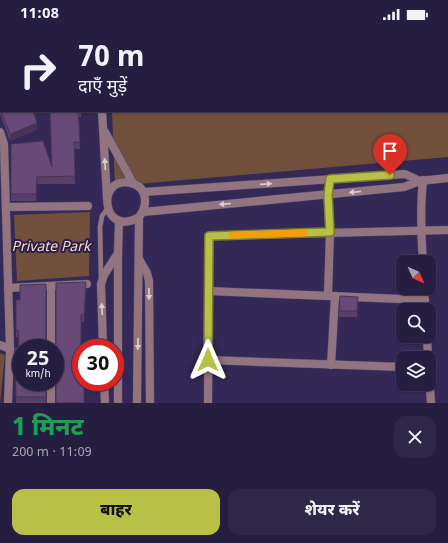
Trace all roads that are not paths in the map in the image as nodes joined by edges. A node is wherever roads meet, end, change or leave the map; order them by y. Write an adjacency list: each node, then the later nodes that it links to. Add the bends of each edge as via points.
1 (102, 112): 2 (street)
2 (104, 129): 7 (street); 10 (street, one-way to 2)
3 (0, 132): 12 (street, via 4,144)
4 (448, 178): 6 (street)
5 (330, 179): 6 (street, via 405,174); 8 (street, one-way to 5); 9 (street)
6 (421, 180): 9 (street, one-way to 9, via 404,187); 17 (street)
7 (133, 183): 8 (street); 10 (street, via 120,183 109,192)
8 (144, 192): 14 (street, via 146,206)
9 (328, 195): 14 (street, one-way to 14); 18 (street)
10 (107, 198): 13 (street)
11 (88, 206): 12 (street)
12 (6, 207): 25 (street)
13 (108, 208): 15 (street); 23 (lane, via 102,216 100,227)
14 (141, 215): 15 (street, via 133,221); 21 (street)
15 (119, 221): 19 (street)
16 (448, 230): 17 (street)
17 (421, 231): 18 (street); 20 (street)
18 (330, 232): 26 (street, via 209,236); 28 (street)
19 (118, 253): 23 (street); 43 (street)
20 (423, 255)
21 (138, 258): 44 (street, one-way to 44); 45 (street, one-way to 45, via 149,281)
22 (87, 284): 24 (street)
23 (101, 284): 31 (street, one-way to 23)
24 (52, 286): 25 (street); 30 (street)
25 (8, 288): 33 (street)
26 (209, 291): 28 (street); 34 (street)
27 (425, 295): 29 (street)
28 (332, 296): 29 (street); 35 (street)
29 (425, 300)
30 (51, 339)
31 (103, 339)
32 (0, 346): 33 (street)
33 (10, 349): 40 (street)
34 (208, 360): 35 (street); 46 (street)
35 (331, 365): 36 (street)
36 (396, 367)
37 (51, 391): 41 (street)
38 (104, 391): 42 (street)
39 (430, 391): 47 (street)
40 (8, 403)
41 (51, 403)
42 (105, 403)
43 (118, 403)
44 (137, 403)
45 (150, 403)
46 (208, 403)
47 (431, 403)

